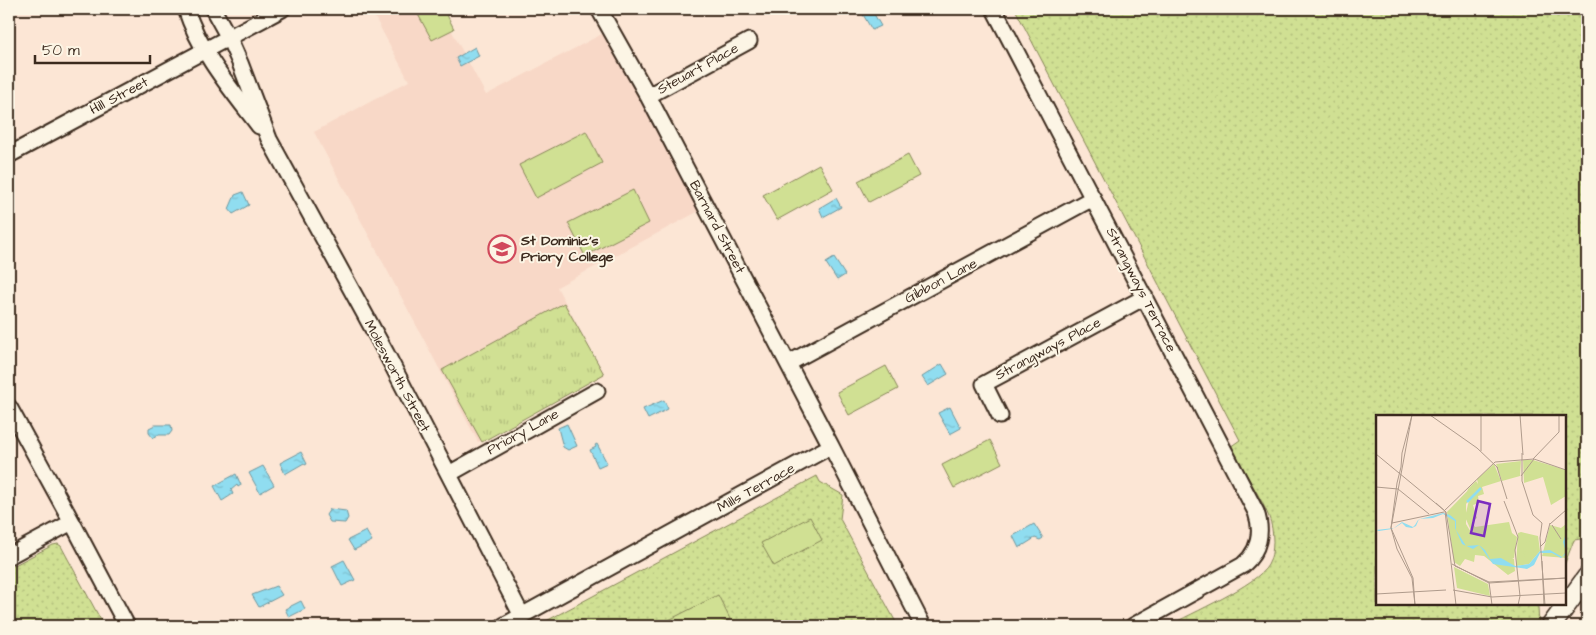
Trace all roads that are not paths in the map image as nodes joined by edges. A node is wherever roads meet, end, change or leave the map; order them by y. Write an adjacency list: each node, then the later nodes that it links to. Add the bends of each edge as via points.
1 (186, 9): 8 (street, Molesworth Street)
2 (213, 9): 6 (street, Molesworth Street)
3 (282, 9): 6 (street, Hill Street)
4 (599, 9): 9 (street, Barnard Street)
5 (994, 9): 12 (street, Strangways Terrace)
6 (229, 38): 8 (street, Hill Street); 10 (street, Molesworth Street)
7 (749, 41): 9 (street, Steuart Place)
8 (205, 50): 10 (street, Molesworth Street); 11 (street, Hill Street)
9 (648, 96): 14 (street, Barnard Street)
10 (269, 139): 19 (street, Molesworth Street)
11 (9, 155)
12 (1093, 198): 13 (street, Strangways Terrace); 14 (street, Gibbon Lane)
13 (1144, 297): 17 (street, Strangways Place, via 984,384); 27 (street, Strangways Terrace, via 1256,512 1260,532 1250,559 1236,570)
14 (789, 363): 18 (street, Barnard Street)
15 (597, 391): 19 (street, Priory Lane)
16 (9, 407): 20 (street)
17 (1000, 416)
18 (831, 446): 23 (street, Mills Terrace); 26 (street)
19 (449, 474): 23 (street, Molesworth Street)
20 (72, 522): 21 (street); 24 (street)
21 (9, 556)
22 (1587, 577): 28 (street)
23 (522, 616): 25 (street, Mills Terrace)
24 (127, 626)
25 (504, 626)
26 (923, 626)
27 (1132, 626)
28 (1551, 626)

